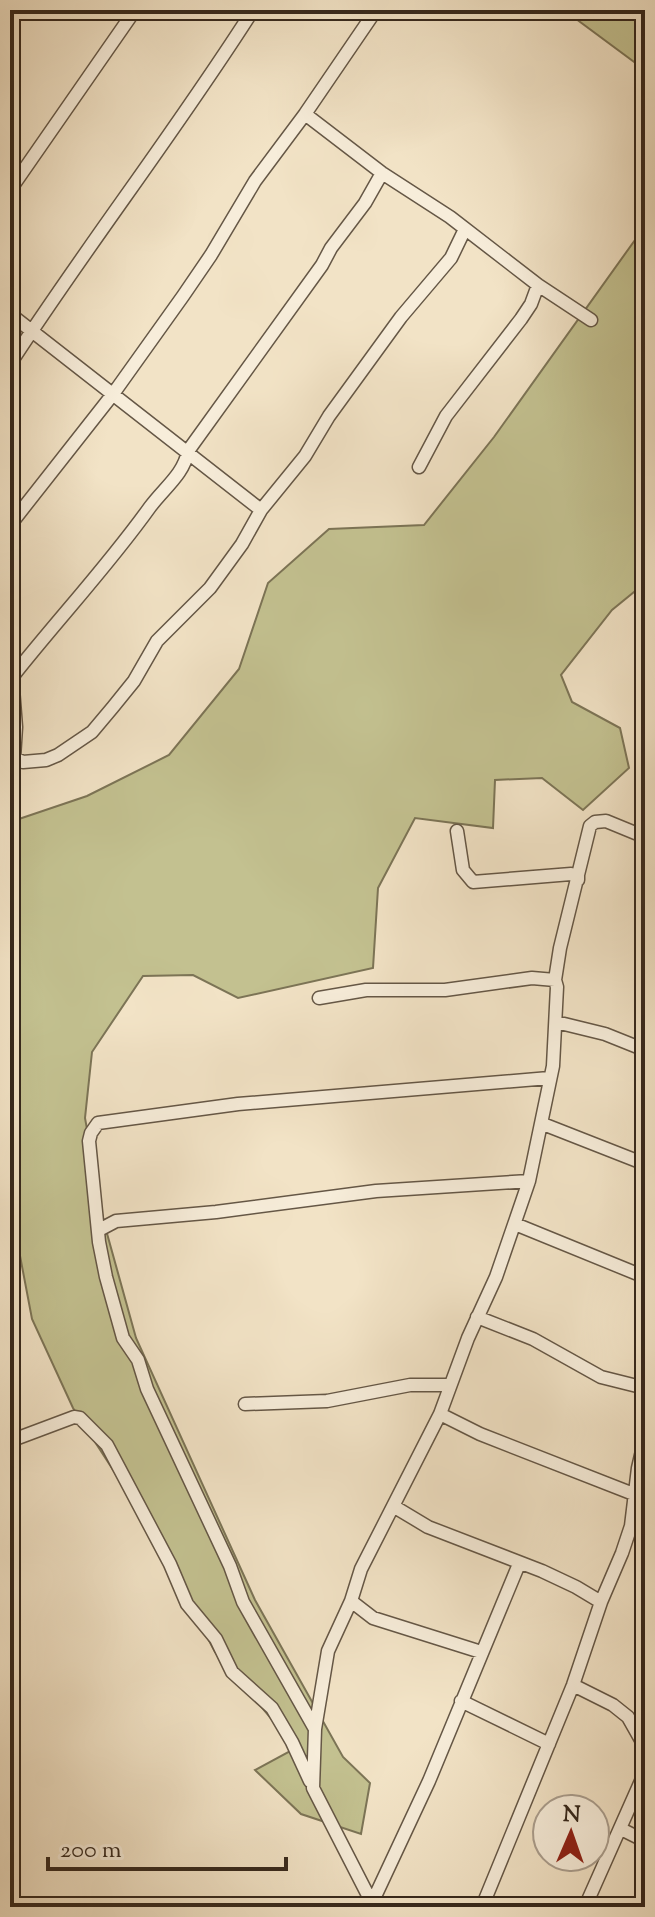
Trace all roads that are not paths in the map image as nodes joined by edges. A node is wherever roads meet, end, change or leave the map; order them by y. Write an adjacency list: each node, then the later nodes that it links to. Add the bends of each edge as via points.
1 (18, 10): 5 (street)
2 (135, 10): 8 (street)
3 (253, 10): 13 (street)
4 (376, 10): 6 (street)
5 (10, 19)
6 (305, 114): 7 (street); 15 (street)
7 (382, 173): 9 (street); 16 (street)
8 (10, 190)
9 (465, 229): 10 (street); 18 (street, via 451,258 401,317)
10 (538, 285): 12 (street); 17 (street, via 521,319 446,416)
11 (10, 314): 13 (street)
12 (591, 320)
13 (32, 330): 14 (street); 15 (street)
14 (10, 364)
15 (113, 394): 16 (street); 19 (street)
16 (188, 451): 18 (street); 21 (street, via 181,471 134,532)
17 (419, 467)
18 (261, 510): 22 (street, via 210,588 157,641 134,681 92,732 46,760)
19 (10, 525)
20 (10, 650): 21 (street)
21 (13, 676): 22 (street)
22 (12, 758)
23 (457, 831): 25 (street, via 463,870 473,882 571,874)
24 (645, 837): 25 (street, via 606,821 595,822)
25 (578, 880): 26 (street)
26 (555, 980): 27 (street, via 532,978 445,990 366,990); 28 (street)
27 (319, 998)
28 (556, 1022): 29 (street); 30 (street)
29 (645, 1050)
30 (549, 1078): 31 (street); 35 (street, via 238,1104 98,1123 89,1141)
31 (543, 1124): 32 (street); 33 (street)
32 (645, 1164)
33 (529, 1181): 34 (street); 35 (street, via 376,1191 116,1221)
34 (515, 1224): 36 (street); 37 (street)
35 (99, 1230): 52 (street, via 123,1338 138,1360 243,1602)
36 (645, 1277)
37 (477, 1317): 38 (street); 39 (street, via 533,1339 601,1377)
38 (450, 1385): 40 (street, via 410,1385 327,1401); 41 (street)
39 (645, 1388)
40 (245, 1404)
41 (440, 1414): 44 (street); 45 (street)
42 (645, 1438): 44 (street, via 638,1468)
43 (10, 1441): 56 (street, via 74,1417 102,1438 187,1604 216,1639 232,1672 272,1708)
44 (640, 1498): 48 (street)
45 (393, 1506): 46 (street, via 428,1527); 47 (street)
46 (519, 1564): 48 (street); 49 (street)
47 (351, 1601): 49 (street, via 373,1618); 52 (street, via 328,1651)
48 (601, 1602): 50 (street)
49 (481, 1652): 51 (street)
50 (573, 1685): 53 (street); 54 (street, via 628,1717)
51 (461, 1701): 53 (street); 59 (street)
52 (312, 1714): 56 (street)
53 (549, 1744): 60 (street)
54 (645, 1747)
55 (645, 1772): 57 (street)
56 (313, 1788): 59 (street)
57 (621, 1829): 58 (street); 61 (street)
58 (645, 1841)
59 (373, 1905)
60 (482, 1907)
61 (585, 1907)

